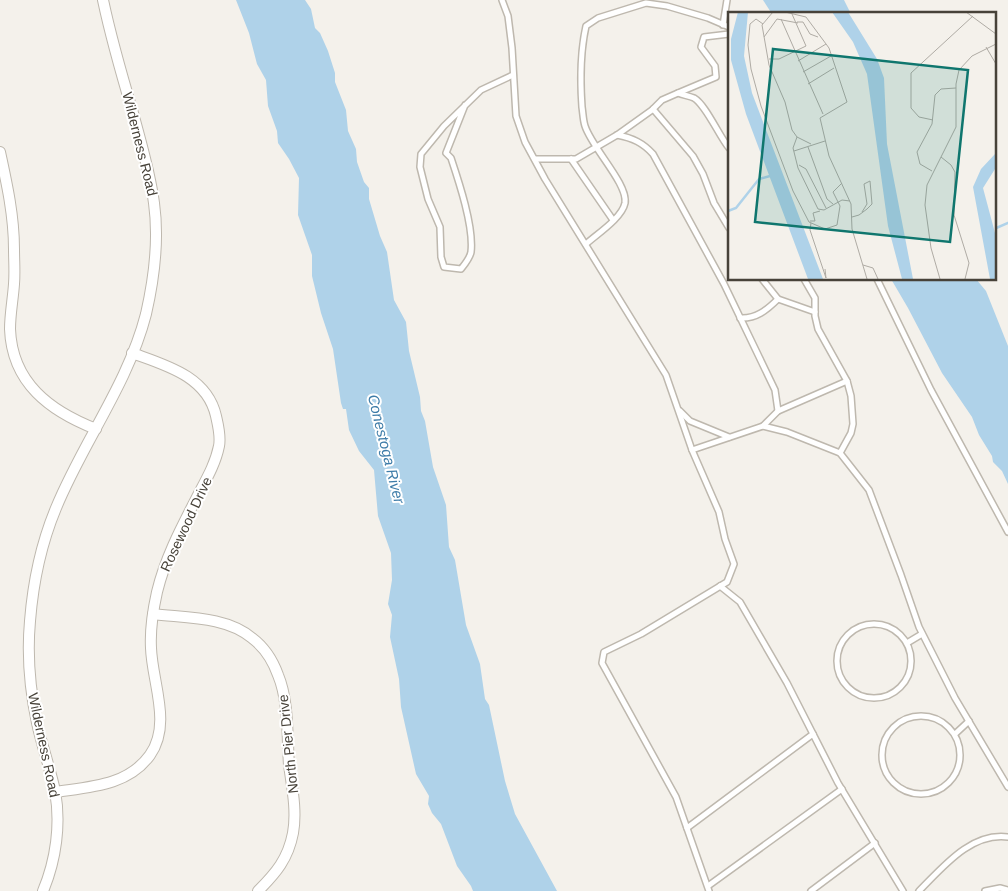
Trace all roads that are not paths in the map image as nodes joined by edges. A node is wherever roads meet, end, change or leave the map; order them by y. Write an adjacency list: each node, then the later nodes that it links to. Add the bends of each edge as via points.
1 (103, 0): 26 (street, Wilderness Road, via 147,160 156,225 146,314)
2 (502, 0): 7 (lane, via 508,16)
3 (727, 0): 4 (lane)
4 (723, 24): 5 (lane); 13 (lane, via 667,6 646,3 598,18 586,26 581,50 580,88 584,125)
5 (728, 26)
6 (728, 34): 8 (lane, via 704,36 701,47 715,66 716,77)
7 (513, 75): 9 (lane, via 481,90); 15 (lane, via 516,116)
8 (678, 93): 10 (lane, via 662,100); 12 (lane, via 695,99 714,122)
9 (465, 106): 9 (lane, via 421,154 420,167 426,191 440,227 444,267 461,268 471,253 463,200 452,158 446,154)
10 (653, 109): 11 (lane); 18 (lane, via 693,156)
11 (617, 134): 13 (lane); 25 (lane, via 644,144 653,154)
12 (728, 147)
13 (595, 148): 16 (lane); 17 (lane, via 622,186 625,196 620,214)
14 (0, 152): 31 (street, via 13,220 14,282 10,328 16,359 29,386 38,396 61,413)
15 (535, 159): 16 (lane); 19 (lane)
16 (571, 159): 17 (lane)
17 (613, 220): 19 (lane)
18 (728, 226)
19 (586, 244): 28 (lane, via 666,375)
20 (763, 280): 23 (lane)
21 (805, 280): 24 (lane, via 815,298)
22 (877, 280): 35 (lane, via 931,390)
23 (778, 299): 24 (lane); 25 (lane, via 753,318)
24 (815, 312): 27 (lane, via 818,329)
25 (740, 318): 29 (lane, via 774,390)
26 (132, 354): 31 (street, Wilderness Road); 37 (street, Rosewood Drive, via 170,366 190,378 212,404 219,429 215,462 170,552)
27 (847, 381): 29 (lane); 34 (lane, via 853,424)
28 (678, 409): 32 (lane, via 690,421); 33 (lane)
29 (778, 411): 30 (lane)
30 (763, 426): 32 (lane); 34 (lane)
31 (96, 429): 45 (street, Wilderness Road, via 52,518 32,601 31,681 37,722)
32 (729, 437): 33 (lane)
33 (692, 450): 36 (lane, via 719,512 734,564 727,582)
34 (840, 453): 38 (lane, via 869,490)
35 (1008, 532)
36 (720, 586): 41 (lane, via 740,602); 46 (lane, via 641,634 604,652 602,663 676,797)
37 (153, 614): 45 (street, Rosewood Drive, via 151,647 160,720 158,739 151,754 136,770 116,782); 52 (street, North Pier Drive, via 214,621 240,630 261,646 278,675 284,699 295,812 293,832 282,865)
38 (922, 634): 39 (lane); 40 (lane)
39 (907, 643): 39 (lane, via 884,625 856,628 838,650 837,665 842,679 851,690 864,696 878,698 892,693 903,684 910,671)
40 (969, 721): 42 (lane); 43 (lane)
41 (813, 734): 44 (lane); 46 (lane)
42 (954, 734): 42 (lane, via 944,722 930,716 914,716 899,722 888,732 882,746 882,762 887,776 898,788 912,794 928,794 942,789 954,778 960,764 960,748)
43 (1008, 787)
44 (842, 789): 48 (lane); 49 (lane)
45 (55, 792): 51 (street, Wilderness Road, via 57,834)
46 (687, 828): 49 (lane)
47 (1008, 837): 55 (lane, via 996,836 975,843 950,860)
48 (875, 844): 53 (lane); 54 (lane)
49 (708, 889)
50 (1008, 890): 56 (lane)
51 (43, 891)
52 (258, 891)
53 (810, 891)
54 (903, 891)
55 (919, 891)
56 (985, 891)

